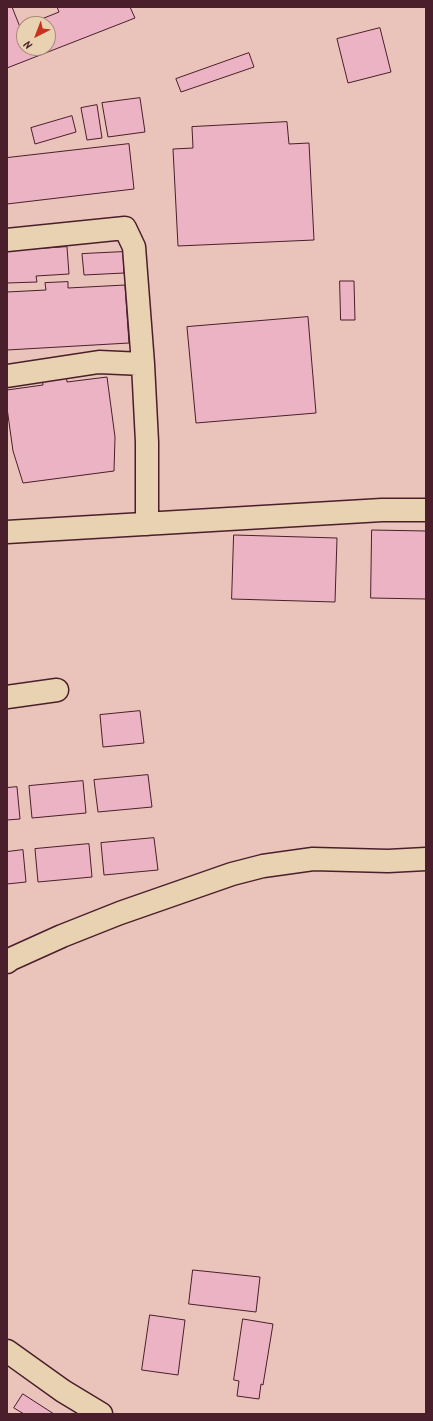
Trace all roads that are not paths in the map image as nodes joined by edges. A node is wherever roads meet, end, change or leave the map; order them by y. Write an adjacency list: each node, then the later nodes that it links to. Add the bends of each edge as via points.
1 (7, 240): 2 (street, via 125,228 134,247)
2 (143, 364): 3 (street, via 99,362); 5 (street, via 147,442)
3 (7, 376)
4 (426, 510): 5 (street, via 382,510)
5 (147, 524): 6 (street)
6 (7, 532)
7 (57, 690): 8 (street)
8 (7, 696)
9 (426, 859): 10 (street, via 313,859 262,866 232,874 120,914 62,936)
10 (7, 962)
11 (7, 1351): 12 (street, via 63,1391)
12 (101, 1414)

